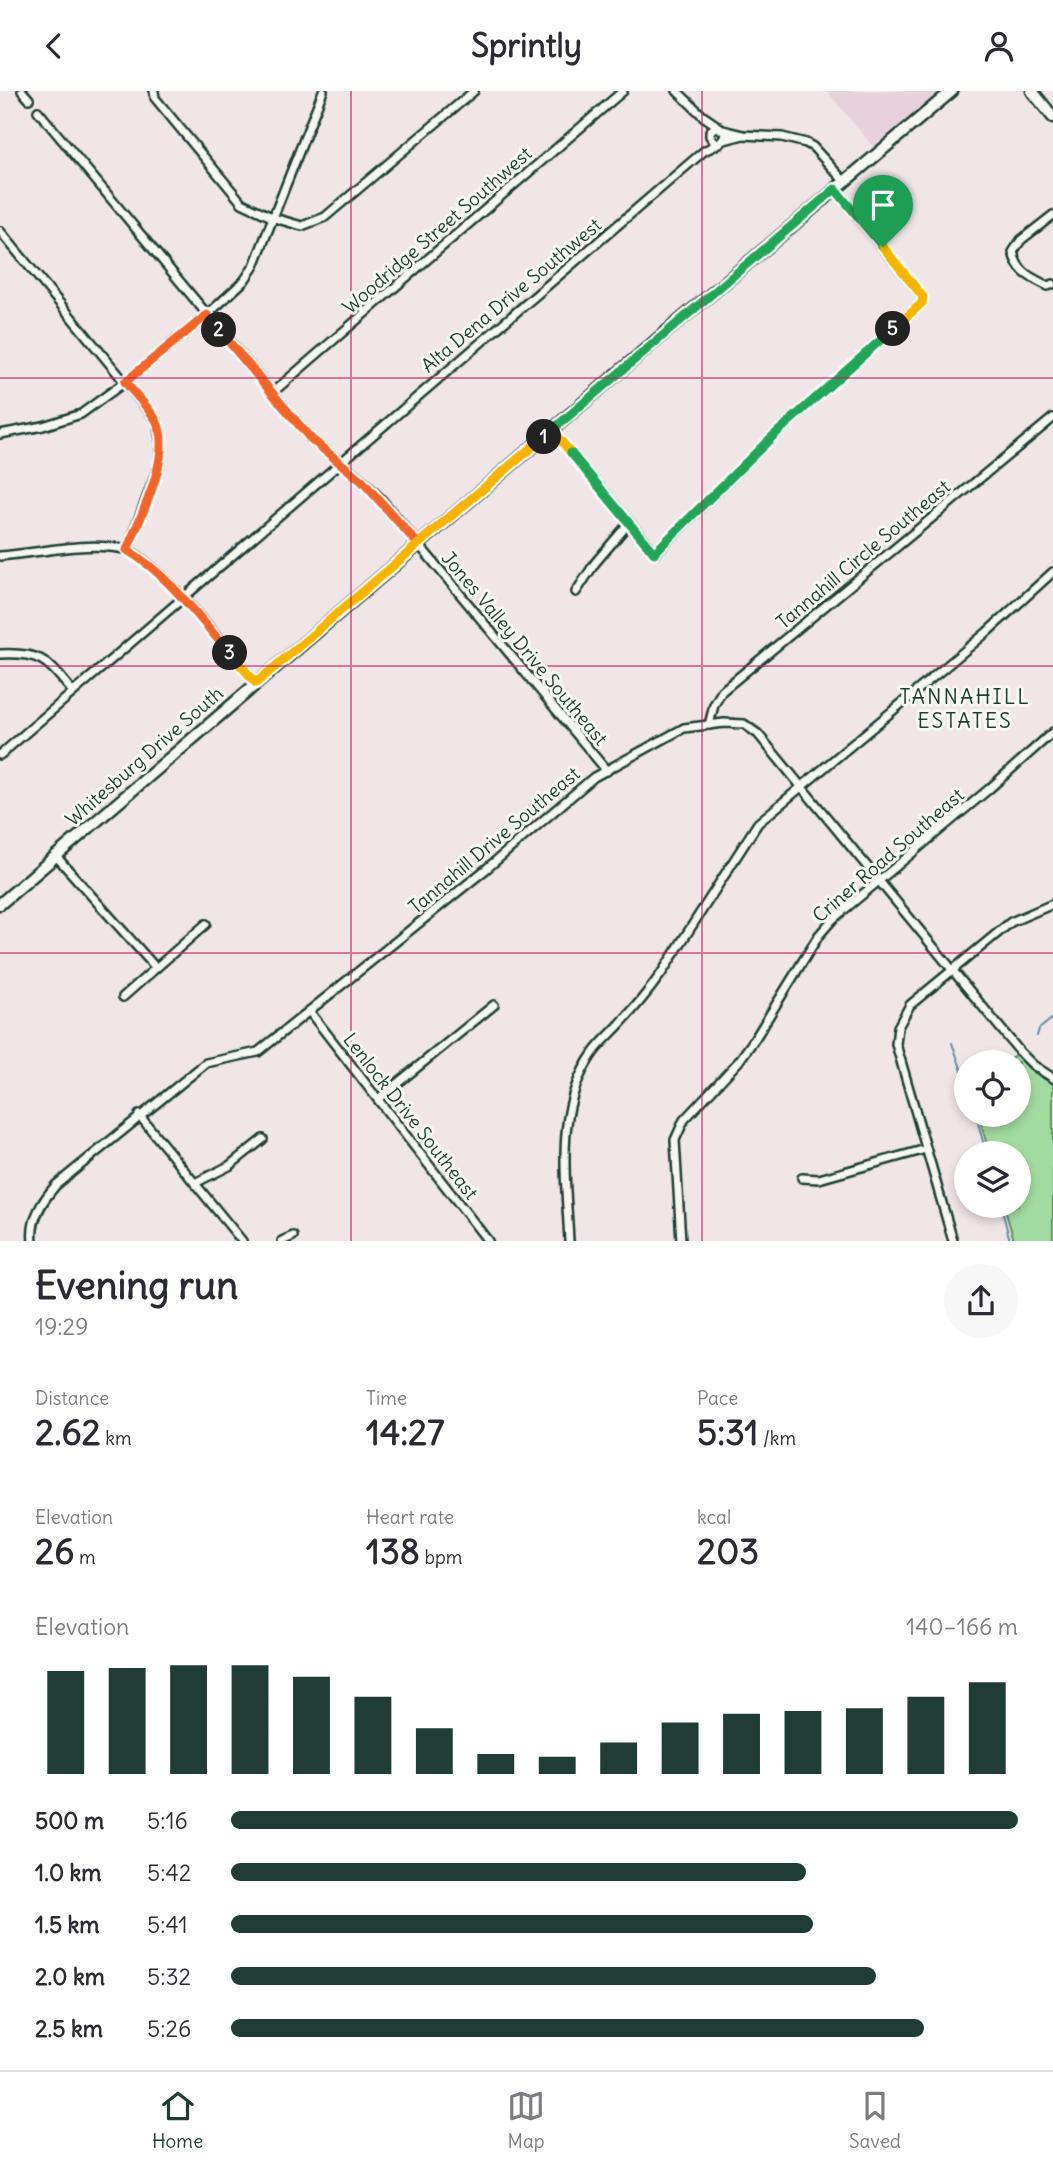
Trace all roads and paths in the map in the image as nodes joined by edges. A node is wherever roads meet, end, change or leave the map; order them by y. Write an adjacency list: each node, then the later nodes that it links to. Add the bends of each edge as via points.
1 (22, 91): 9 (street)
2 (154, 91): 21 (street, via 155,98 242,203)
3 (323, 91): 21 (street)
4 (474, 91): 21 (street, via 325,217 302,226)
5 (623, 91): 26 (street, Woodridge Street Southwest)
6 (677, 91): 11 (street)
7 (951, 91): 18 (main road, Whitesburg Drive South)
8 (1032, 91): 12 (main road)
9 (29, 99)
10 (38, 111): 24 (street, Jones Valley Drive Southeast)
11 (703, 116): 13 (street); 14 (street)
12 (1053, 117)
13 (721, 129): 14 (street); 15 (street); 16 (street)
14 (710, 134): 16 (street, via 714,142); 17 (street, Alta Dena Drive Southwest)
15 (743, 135): 16 (street, Alta Dena Drive Southwest); 18 (street, via 806,143)
16 (722, 141): 17 (street, Alta Dena Drive Southwest)
17 (704, 151): 30 (street, Alta Dena Drive Southwest)
18 (844, 181): 19 (main road, Whitesburg Drive South)
19 (835, 189): 28 (main road, Whitesburg Drive South); 31 (street, via 923,297 922,303 773,436 654,553)
20 (1053, 215): 23 (street, via 1013,252 1016,265 1029,277)
21 (274, 218): 24 (street, via 244,281)
22 (0, 231): 25 (street)
23 (1053, 284)
24 (207, 315): 25 (street); 26 (street, Jones Valley Drive Southeast)
25 (125, 382): 29 (street, via 80,414); 33 (street, via 157,421 161,444 159,465)
26 (272, 393): 30 (street, Jones Valley Drive Southeast)
27 (1053, 418): 41 (street, Tannahill Circle Southeast, via 722,691)
28 (552, 430): 31 (street); 32 (main road, Whitesburg Drive South)
29 (0, 434)
30 (338, 463): 32 (street, Jones Valley Drive Southeast, via 372,490); 37 (street, Alta Dena Drive Southwest)
31 (629, 523): 36 (street)
32 (418, 544): 39 (main road, Whitesburg Drive South); 44 (street, Jones Valley Drive Southeast)
33 (127, 550): 34 (street, via 97,547); 37 (street, via 147,562)
34 (0, 556)
35 (1053, 572): 45 (street)
36 (576, 592)
37 (181, 597): 39 (street); 40 (street, Alta Dena Drive Southwest)
38 (0, 654): 40 (street, via 44,659)
39 (256, 683): 46 (main road, Whitesburg Drive South)
40 (73, 692): 43 (street, Alta Dena Drive Southwest)
41 (709, 725): 44 (street, Tannahill Drive Southeast, via 684,729); 45 (street, Tannahill Drive Southeast, via 744,725 758,734)
42 (1053, 732): 47 (street, Criner Road Southeast)
43 (0, 755)
44 (607, 771): 55 (street, Tannahill Drive Southeast)
45 (803, 787): 47 (street, Tannahill Drive Southeast); 68 (street, via 758,823 661,974 595,1050 578,1077 565,1132)
46 (55, 855): 48 (main road, Whitesburg Drive South); 51 (street)
47 (879, 879): 52 (street, Tannahill Drive Southeast); 69 (street, Criner Road Southeast, via 820,935 756,1037 684,1120 675,1140)
48 (0, 904)
49 (1053, 904): 52 (street, via 1011,922)
50 (206, 924): 51 (street)
51 (156, 968): 53 (street)
52 (952, 969): 56 (street, Tannahill Drive Southeast, via 1020,1052); 60 (street, via 910,1005 898,1027 896,1044)
53 (123, 997)
54 (494, 1005): 57 (street)
55 (309, 1011): 57 (street, Lenlock Drive Southeast); 58 (street, Tannahill Drive Southeast, via 258,1052 206,1063)
56 (1053, 1078)
57 (378, 1099): 67 (street, Lenlock Drive Southeast)
58 (139, 1115): 62 (street); 64 (street, Tannahill Drive Southeast, via 56,1185 37,1211)
59 (263, 1139): 62 (street, via 229,1166)
60 (926, 1149): 61 (street, via 819,1179); 70 (street)
61 (802, 1178)
62 (195, 1183): 65 (street)
63 (293, 1236): 66 (street)
64 (33, 1241)
65 (242, 1241)
66 (282, 1241)
67 (488, 1241)
68 (569, 1241)
69 (681, 1241)
70 (953, 1241)

